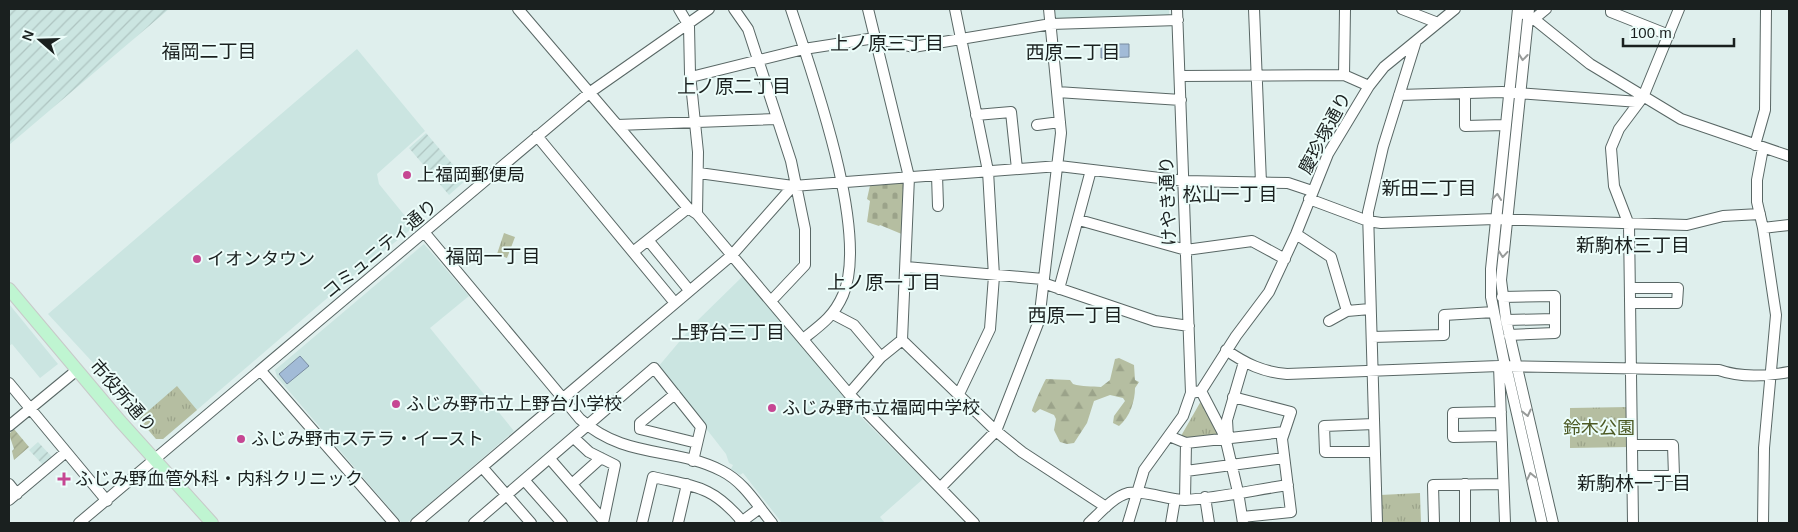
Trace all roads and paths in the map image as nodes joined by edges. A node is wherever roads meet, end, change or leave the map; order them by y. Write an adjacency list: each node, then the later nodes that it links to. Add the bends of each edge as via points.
1 (518, 9): 37 (street)
2 (679, 9): 22 (street)
3 (709, 9): 22 (street, コミュニティ通り)
4 (734, 9): 29 (street, via 748,29)
5 (791, 9): 28 (street)
6 (868, 9): 26 (street)
7 (955, 9): 25 (street)
8 (1049, 9): 23 (street)
9 (1177, 9): 20 (street, けやき通り)
10 (1254, 9): 32 (street)
11 (1345, 9): 30 (street)
12 (1402, 9): 21 (street)
13 (1455, 9): 21 (street, 慶珍塚通り)
14 (1546, 9): 19 (street)
15 (1610, 9): 24 (street)
16 (1679, 9): 24 (street)
17 (1516, 10): 19 (street); 36 (street)
18 (1763, 10): 51 (street, via 1765,110)
19 (1530, 14): 39 (street, one-way to 39); 41 (street, via 1590,64)
20 (1178, 20): 23 (street); 31 (street, けやき通り)
21 (1438, 23): 27 (street, 慶珍塚通り)
22 (688, 24): 33 (street); 37 (street, コミュニティ通り)
23 (1052, 24): 25 (street); 35 (street)
24 (1669, 35): 41 (street)
25 (961, 37): 26 (street, via 913,47); 43 (street)
26 (875, 38): 28 (street); 59 (street)
27 (1416, 41): 34 (street, 慶珍塚通り, via 1384,66); 40 (street)
28 (804, 49): 29 (street); 61 (street)
29 (758, 62): 33 (street); 44 (street)
30 (1344, 75): 32 (street); 34 (street)
31 (1180, 76): 32 (street); 42 (street, けやき通り)
32 (1258, 76): 62 (street)
33 (691, 78): 45 (street)
34 (1369, 86): 64 (street, 慶珍塚通り, via 1328,154)
35 (1057, 92): 42 (street); 46 (street)
36 (1509, 92): 38 (street); 39 (street); 49 (street)
37 (589, 93): 47 (street); 50 (street, コミュニティ通り)
38 (1464, 93): 40 (street); 49 (street, via 1465,126)
39 (1520, 94): 41 (street); 70 (street)
40 (1399, 95): 71 (street, via 1371,193)
41 (1641, 99): 51 (street, via 1692,125); 72 (street, via 1619,129 1611,148 1614,186)
42 (1181, 100): 60 (street, けやき通り)
43 (976, 115): 54 (street, via 1011,112); 56 (street)
44 (776, 119): 45 (street); 63 (street)
45 (696, 121): 47 (street); 57 (street)
46 (1060, 122): 48 (street); 53 (street)
47 (617, 125): 66 (street)
48 (1037, 125)
49 (1505, 125): 69 (street, one-way to 49)
50 (537, 136): 75 (street, コミュニティ通り); 79 (street)
51 (1759, 146): 52 (street); 67 (street, via 1757,202)
52 (1789, 156)
53 (1059, 166): 54 (street); 55 (street); 84 (street)
54 (1017, 169): 56 (street)
55 (1091, 170): 60 (street); 68 (street)
56 (988, 172): 58 (street); 83 (street)
57 (699, 173): 63 (street); 66 (street)
58 (937, 175): 59 (street); 65 (street)
59 (909, 177): 61 (street); 82 (street)
60 (1185, 181): 62 (street); 78 (street, けやき通り)
61 (841, 182): 63 (street); 96 (street, via 850,225 850,263 845,291)
62 (1261, 183): 64 (street, via 1288,183)
63 (795, 186): 80 (street); 90 (street, via 806,228 805,265)
64 (1311, 195): 71 (street); 76 (street, 慶珍塚通り)
65 (938, 206)
66 (693, 211): 77 (street); 80 (street)
67 (1760, 214): 72 (street, via 1723,216 1687,225); 74 (street)
68 (1078, 220): 78 (street); 88 (street)
69 (1495, 220): 70 (street); 71 (street); 95 (street, via 1491,278)
70 (1506, 220): 72 (street); 89 (street, one-way to 89)
71 (1368, 221): 93 (street)
72 (1629, 225): 85 (street)
73 (1789, 225): 74 (street)
74 (1763, 228): 115 (street, via 1776,316)
75 (424, 232): 113 (street, コミュニティ通り); 123 (street)
76 (1296, 234): 81 (street, 慶珍塚通り); 94 (street, via 1331,257)
77 (648, 240): 79 (street); 87 (street)
78 (1186, 250): 81 (street, via 1252,241); 100 (street, けやき通り)
79 (633, 252): 91 (street)
80 (732, 255): 87 (street); 90 (street)
81 (1285, 259): 105 (street, 慶珍塚通り, via 1269,292)
82 (906, 267): 83 (street); 104 (street)
83 (994, 276): 84 (street); 121 (street, via 990,329)
84 (1043, 281): 88 (street); 129 (street, via 1039,321)
85 (1630, 288): 92 (street); 92 (street, via 1678,288 1677,304)
86 (9, 289): 111 (main road, 市役所通り)
87 (689, 290): 91 (street)
88 (1059, 290): 100 (street, via 1155,321)
89 (1502, 297): 97 (street, via 1555,296); 98 (street)
90 (771, 301): 103 (street)
91 (675, 303): 123 (street)
92 (1630, 303): 110 (street)
93 (1370, 309): 94 (street); 102 (street)
94 (1347, 311): 99 (street)
95 (1494, 312): 102 (street, via 1444,315 1444,335); 108 (street)
96 (833, 314): 103 (street); 106 (street, via 854,325)
97 (1555, 319): 98 (street); 101 (street, via 1555,333)
98 (1506, 320): 101 (street)
99 (1329, 321)
100 (1190, 326): 118 (street, けやき通り)
101 (1509, 335): 109 (street)
102 (1372, 337): 112 (street)
103 (803, 339): 120 (street)
104 (902, 340): 106 (street); 121 (street)
105 (1226, 350): 107 (street); 117 (street, 慶珍塚通り)
106 (881, 357): 120 (street)
107 (1244, 362): 112 (street, via 1264,371 1280,373); 122 (street)
108 (1503, 366): 109 (street); 112 (street); 125 (street); 188 (street, one-way to 108)
109 (1517, 366): 110 (street); 189 (street, one-way to 189)
110 (1630, 369): 115 (street, via 1719,370 1730,374); 137 (street)
111 (77, 370): 124 (street); 143 (main road, 市役所通り)
112 (1373, 370): 126 (street)
113 (261, 371): 143 (street, コミュニティ通り); 172 (street)
114 (1789, 372): 115 (street)
115 (1772, 375): 191 (street, via 1764,448)
116 (9, 382): 124 (street)
117 (1201, 391): 118 (street); 133 (street)
118 (1191, 393): 131 (street, via 1186,410)
119 (675, 394): 128 (street, via 654,368); 136 (street, via 701,427); 136 (street, via 640,423 640,429)
120 (849, 394): 156 (street)
121 (959, 394): 129 (street)
122 (1233, 397): 130 (street, via 1291,412); 133 (street, via 1227,420)
123 (563, 398): 128 (street); 146 (street)
124 (30, 408): 127 (street); 138 (street)
125 (1501, 412): 132 (street); 132 (street, via 1453,413 1453,437)
126 (1374, 424): 139 (street); 139 (street, via 1324,426 1324,452)
127 (9, 426)
128 (588, 426): 134 (street); 144 (street, via 615,442)
129 (996, 431): 156 (street); 164 (street)
130 (1284, 432): 133 (street); 141 (street)
131 (1169, 436): 135 (street); 157 (street, via 1150,460)
132 (1501, 436): 154 (street)
133 (1227, 437): 135 (street); 145 (street)
134 (574, 438): 140 (street); 142 (street)
135 (1186, 442): 147 (street)
136 (697, 443): 144 (street)
137 (1632, 445): 148 (street); 148 (street, via 1673,445 1674,476)
138 (66, 452): 160 (street); 163 (street)
139 (1375, 452): 184 (street)
140 (601, 458): 151 (street); 168 (street, via 615,465)
141 (1284, 458): 145 (street); 155 (street)
142 (550, 459): 149 (street); 151 (street)
143 (155, 460): 163 (street, コミュニティ通り); 171 (main road, 市役所通り)
144 (693, 461): 165 (street, via 731,476)
145 (1232, 465): 147 (street); 158 (street)
146 (482, 467): 159 (street); 173 (street)
147 (1186, 471): 162 (street)
148 (1633, 476): 190 (street)
149 (525, 481): 159 (street); 176 (street)
150 (9, 484): 160 (street)
151 (572, 484): 168 (street)
152 (687, 484): 169 (street, via 716,495); 177 (street, via 653,477); 178 (street)
153 (1465, 484): 154 (street); 185 (street, via 1433,485); 186 (street)
154 (1503, 484): 187 (street)
155 (1288, 485): 158 (street); 166 (street, via 1291,512)
156 (941, 487): 180 (street)
157 (1136, 492): 162 (street); 164 (street, via 1120,496); 182 (street)
158 (1238, 492): 161 (street); 166 (street)
159 (507, 496): 174 (street); 175 (street)
160 (13, 497)
161 (1205, 497): 162 (street); 183 (street)
162 (1180, 500): 167 (street)
163 (106, 501): 170 (street, コミュニティ通り)
164 (1106, 507): 181 (street)
165 (760, 508): 169 (street); 179 (street)
166 (1242, 520)
167 (1173, 521)
168 (603, 522)
169 (741, 522)
170 (80, 523)
171 (212, 523)
172 (394, 523)
173 (416, 523)
174 (474, 523)
175 (531, 523)
176 (562, 523)
177 (642, 523)
178 (678, 523)
179 (772, 523)
180 (974, 523)
181 (1089, 523)
182 (1128, 523)
183 (1209, 523)
184 (1377, 523)
185 (1434, 523)
186 (1465, 523)
187 (1505, 523)
188 (1542, 523)
189 (1553, 523)
190 (1633, 523)
191 (1763, 523)

